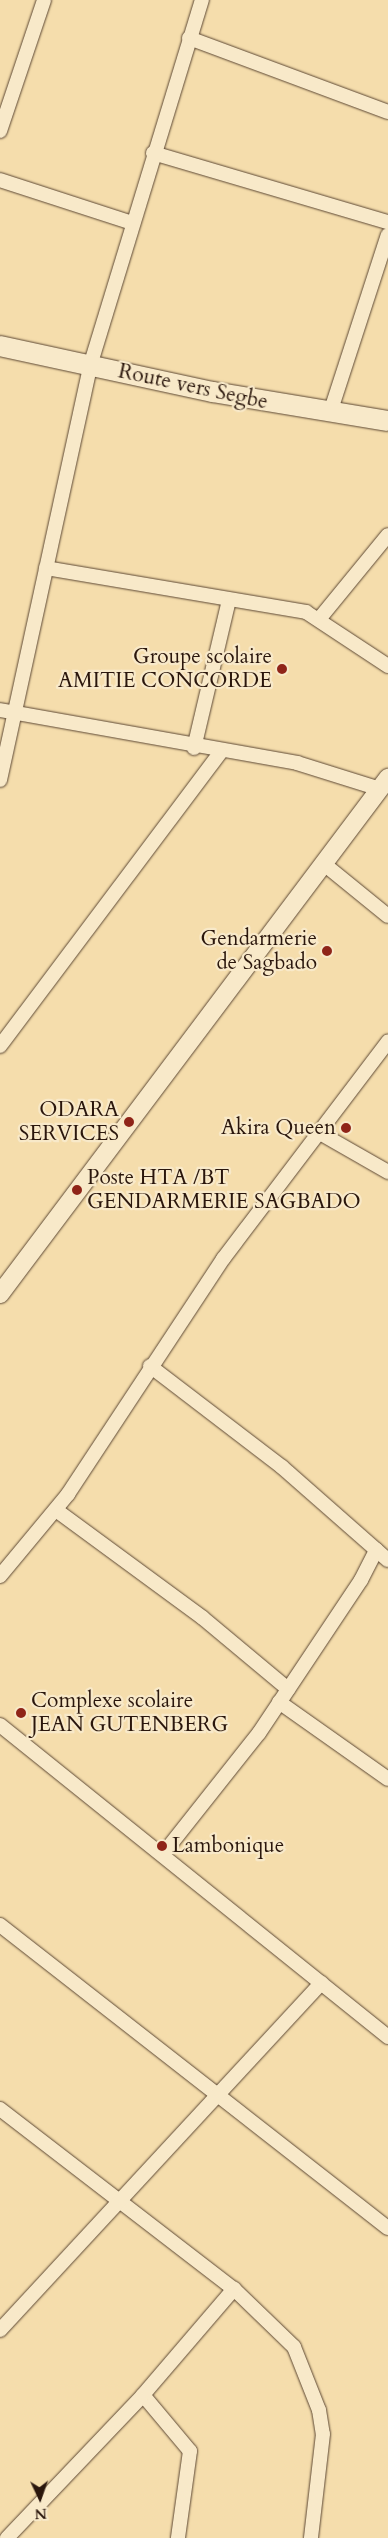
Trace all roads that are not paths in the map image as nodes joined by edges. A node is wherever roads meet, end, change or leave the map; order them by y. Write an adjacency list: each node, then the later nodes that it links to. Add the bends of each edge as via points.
1 (44, 0): 5 (street)
2 (202, 0): 3 (street)
3 (190, 38): 4 (street); 6 (street)
4 (388, 112)
5 (0, 131)
6 (153, 153): 8 (street); 9 (street)
7 (0, 180): 9 (street)
8 (388, 222)
9 (132, 223): 12 (street)
10 (388, 235): 13 (street)
11 (0, 346): 12 (main road, Route vers Segbe)
12 (90, 366): 13 (main road, Route vers Segbe); 16 (street)
13 (330, 413): 14 (main road, Route vers Segbe)
14 (388, 421)
15 (388, 534): 18 (street)
16 (46, 568): 17 (street); 21 (street)
17 (229, 600): 18 (street); 22 (street)
18 (320, 618): 19 (street)
19 (388, 666)
20 (0, 710): 21 (street)
21 (15, 713): 22 (street); 24 (street)
22 (194, 748): 23 (street)
23 (220, 753): 25 (street, via 315,767); 29 (street)
24 (0, 780)
25 (384, 784): 26 (street)
26 (324, 864): 27 (street); 32 (street)
27 (388, 916)
28 (388, 1042): 30 (street)
29 (0, 1046)
30 (318, 1132): 31 (street); 33 (street)
31 (388, 1172)
32 (0, 1294)
33 (150, 1366): 34 (street); 35 (street, via 282,1468)
34 (56, 1510): 37 (street); 38 (street, via 210,1624)
35 (376, 1550): 36 (street); 38 (street)
36 (388, 1560)
37 (0, 1576)
38 (288, 1689): 39 (street)
39 (280, 1702): 41 (street); 42 (street)
40 (0, 1725): 42 (street)
41 (388, 1779)
42 (163, 1854): 44 (street)
43 (0, 1925): 46 (street)
44 (321, 1983): 45 (street); 46 (street)
45 (388, 2037)
46 (216, 2094): 48 (street); 49 (street)
47 (0, 2109): 48 (street)
48 (118, 2199): 50 (street); 51 (street)
49 (388, 2228)
50 (234, 2289): 52 (street); 55 (street, via 294,2347 319,2410 322,2434)
51 (0, 2330)
52 (144, 2395): 53 (street); 54 (street, via 190,2451)
53 (6, 2538)
54 (178, 2538)
55 (311, 2538)

